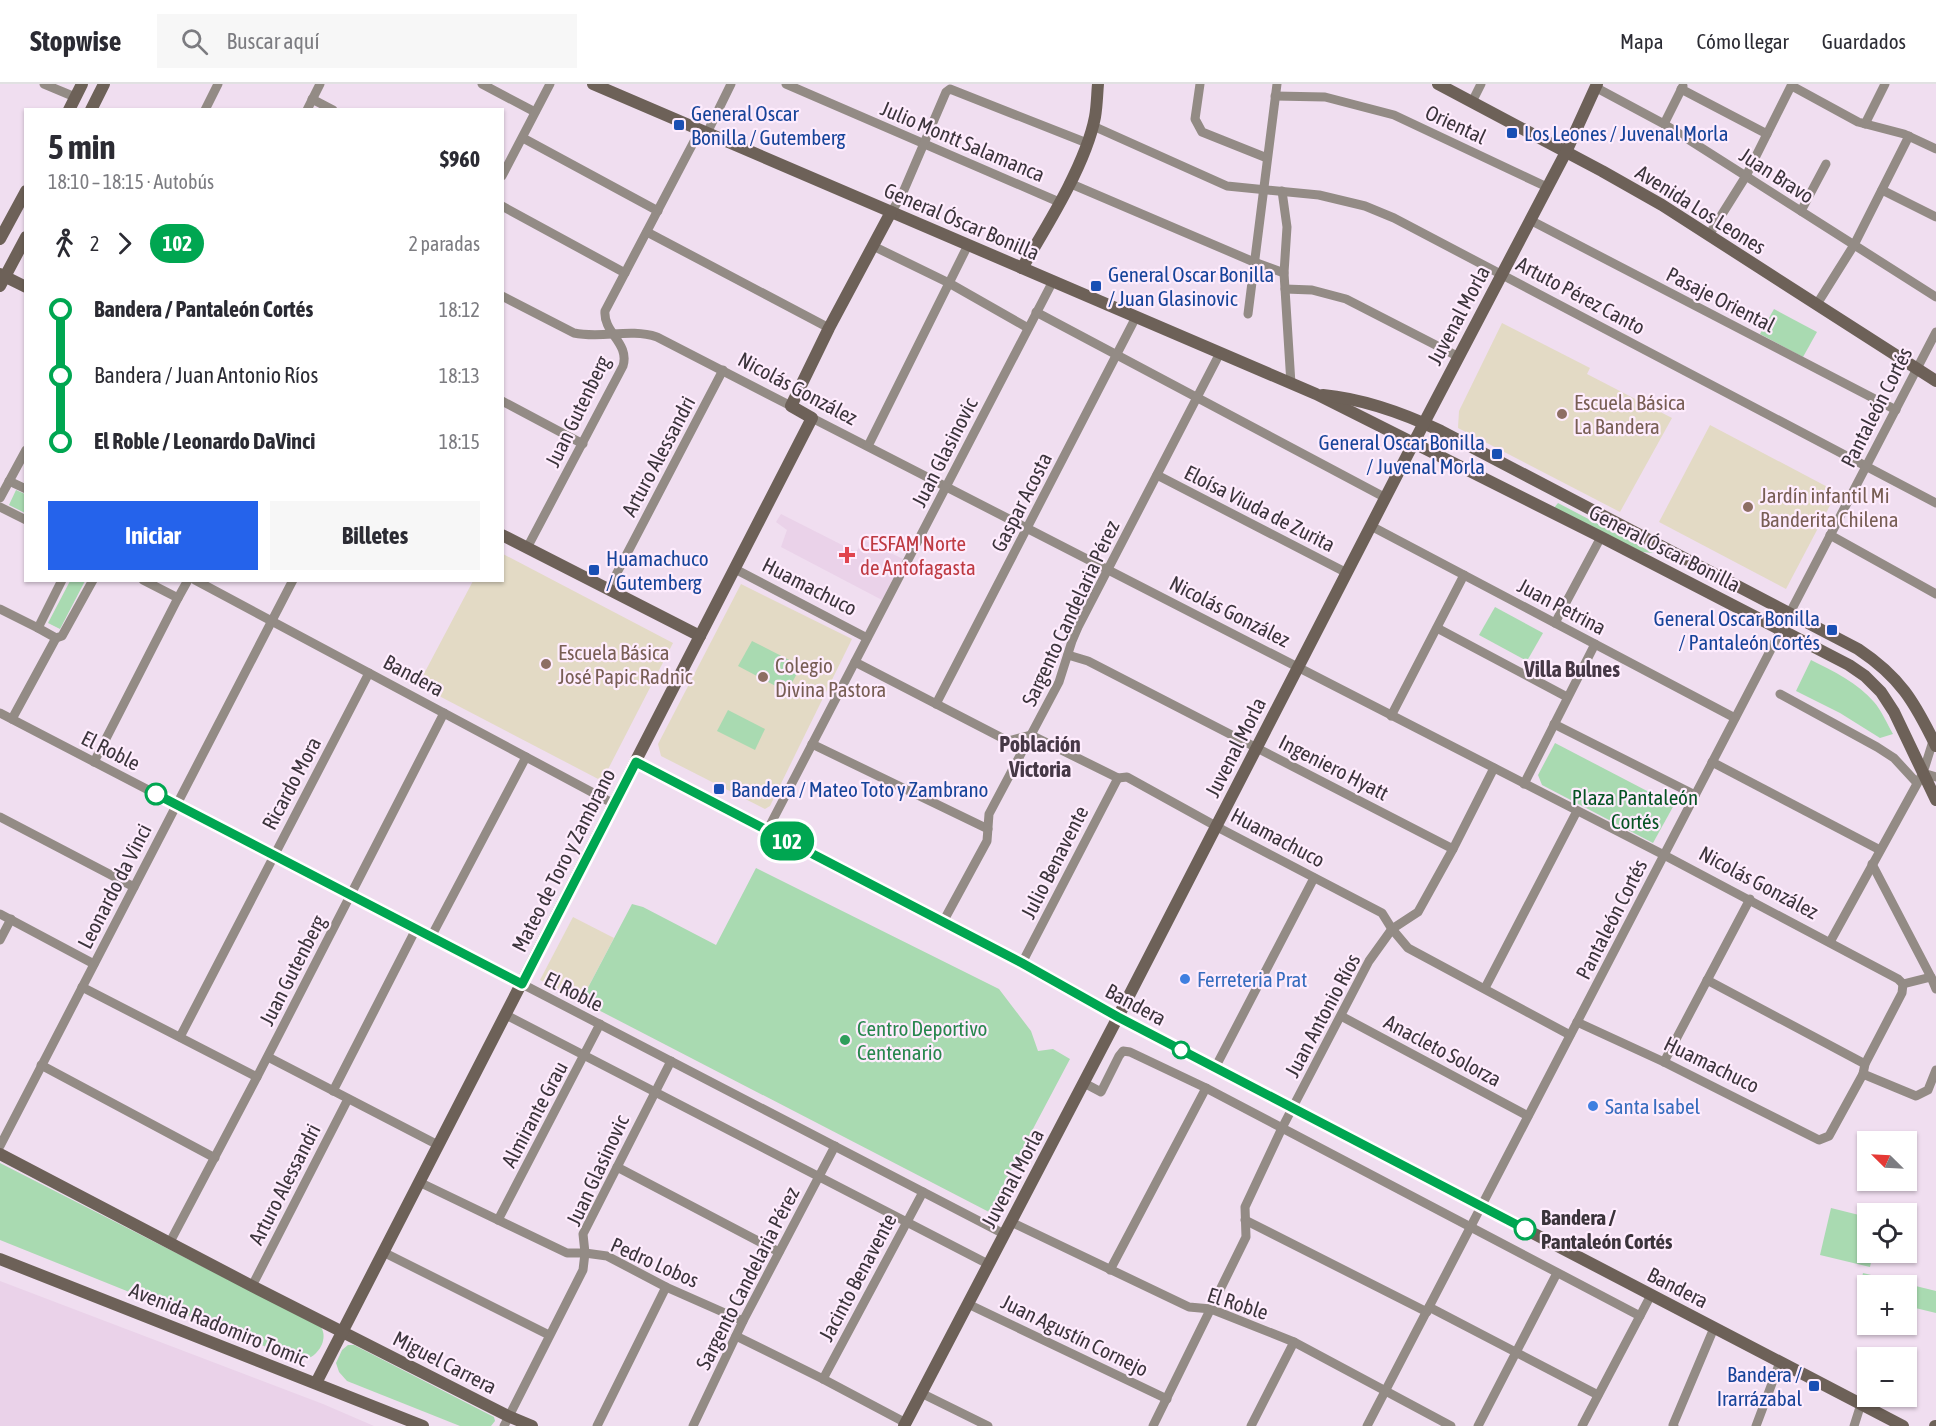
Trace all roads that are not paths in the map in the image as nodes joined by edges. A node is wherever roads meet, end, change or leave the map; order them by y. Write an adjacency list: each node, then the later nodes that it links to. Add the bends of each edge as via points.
1 (44, 84): 21 (street)
2 (82, 84): 21 (street)
3 (104, 84): 25 (street)
4 (218, 84): 26 (street)
5 (320, 84): 22 (street)
6 (482, 84): 29 (street)
7 (550, 84): 29 (street)
8 (593, 84): 33 (street, General Óscar Bonilla)
9 (731, 84): 33 (street, Juan Gutenberg)
10 (786, 84): 38 (street, Julio Montt Salamanca)
11 (1098, 84): 32 (street)
12 (1200, 84): 41 (street, via 1195,119 1202,132)
13 (1276, 84): 20 (street)
14 (1438, 84): 23 (street, Avenida Los Leones)
15 (1481, 84): 23 (street)
16 (1885, 84): 31 (street)
17 (1792, 85): 31 (street); 34 (street)
18 (1596, 86): 30 (street, Juan Bravo); 40 (street, Juvenal Morla)
19 (1683, 87): 30 (street); 34 (street)
20 (1275, 96): 41 (street); 46 (street, Oriental, via 1325,97 1394,115)
21 (75, 98): 24 (street)
22 (312, 99): 27 (street); 28 (street)
23 (1472, 102): 40 (street, Avenida Los Leones)
24 (70, 108)
25 (92, 108)
26 (206, 108)
27 (308, 108)
28 (329, 108)
29 (536, 112): 36 (street)
30 (1664, 124): 44 (street, Juan Bravo)
31 (1865, 124): 35 (street)
32 (1093, 126): 37 (street); 47 (street, Artuto Pérez Canto, via 1219,183)
33 (704, 131): 53 (street, Juan Gutenberg); 55 (street, General Óscar Bonilla)
34 (1767, 134): 44 (street)
35 (1909, 136): 39 (street); 48 (street)
36 (523, 138): 43 (street); 53 (street)
37 (1087, 143): 38 (street, via 951,89 946,92); 45 (street)
38 (924, 144): 51 (street, Julio Montt Salamanca); 55 (street)
39 (1936, 149)
40 (1566, 152): 46 (street, Juvenal Morla); 59 (street, Avenida Los Leones)
41 (1267, 158): 47 (street)
42 (1826, 164): 54 (street)
43 (504, 172)
44 (1746, 176): 54 (street, Juan Bravo); 59 (street)
45 (1069, 183): 51 (street); 65 (street, Julio Montt Salamanca)
46 (1548, 187): 57 (street, Juvenal Morla)
47 (1264, 190): 49 (street, Artuto Pérez Canto); 65 (street)
48 (1882, 190): 56 (street); 63 (street)
49 (1282, 191): 68 (street, via 1287,227); 69 (street, Artuto Pérez Canto, via 1328,197 1380,211)
50 (24, 195): 60 (street)
51 (1059, 202): 66 (street)
52 (504, 207): 67 (street)
53 (658, 211): 58 (street, Juan Gutenberg)
54 (1801, 211): 63 (street, Juan Bravo)
55 (891, 212): 62 (street, General Óscar Bonilla); 64 (street)
56 (1936, 217)
57 (1530, 220): 69 (street, Juvenal Morla); 96 (street, Pasaje Oriental)
58 (647, 232): 67 (street, Juan Gutenberg); 81 (street)
59 (1709, 235): 77 (street, Avenida Los Leones)
60 (0, 239)
61 (24, 240): 70 (street)
62 (968, 245): 66 (street, General Óscar Bonilla); 72 (street)
63 (1854, 245): 76 (street, Juan Bravo); 77 (street)
64 (873, 246): 72 (street); 81 (street)
65 (1254, 262): 68 (street, Julio Montt Salamanca); 79 (street)
66 (1022, 268): 71 (street, General Óscar Bonilla)
67 (625, 273): 83 (street, Juan Gutenberg, via 605,311 605,321)
68 (1284, 273): 74 (street)
69 (1502, 274): 87 (street, Juvenal Morla); 103 (street, Artuto Pérez Canto)
70 (2, 279): 73 (street)
71 (1053, 281): 78 (street, Juan Glasinovic); 80 (street, General Óscar Bonilla)
72 (949, 283): 82 (street); 101 (street)
73 (24, 286)
74 (1285, 289): 87 (street, via 1323,292 1346,299); 91 (street)
75 (504, 297): 83 (street, Nicolás González, via 574,333)
76 (1936, 297)
77 (1817, 304): 88 (street, Avenida Los Leones)
78 (1036, 312): 82 (street, Juan Glasinovic); 86 (street)
79 (1248, 314)
80 (1136, 317): 85 (street, General Óscar Bonilla); 86 (street, Gaspar Acosta)
81 (829, 328): 95 (street)
82 (1028, 328): 106 (street, Juan Glasinovic)
83 (614, 334): 89 (street, Nicolás González, via 638,332 657,337); 99 (street, Juan Gutenberg, via 625,360)
84 (1936, 334): 88 (street, Pantaleón Cortés)
85 (1220, 353): 91 (street, General Óscar Bonilla); 93 (street, Sargento Candelaria Pérez)
86 (1117, 356): 93 (street); 114 (street, Gaspar Acosta)
87 (1459, 357): 98 (street, Juvenal Morla)
88 (1917, 368): 90 (street, Avenida Los Leones); 96 (street, Pantaleón Cortés)
89 (723, 370): 95 (street, Nicolás González); 129 (street, Arturo Alessandri)
90 (1936, 381)
91 (1291, 384): 92 (street, General Óscar Bonilla)
92 (1316, 394): 98 (street, General Óscar Bonilla, via 1366,403); 100 (street, General Óscar Bonilla)
93 (1197, 397): 104 (street, Sargento Candelaria Pérez); 109 (street)
94 (504, 402): 99 (street)
95 (791, 406): 97 (street, Nicolás González)
96 (1896, 410): 103 (street, Pantaleón Cortés)
97 (812, 418): 101 (street, Nicolás González); 119 (street, Mateo de Toro y Zambrano)
98 (1424, 423): 100 (street, Juvenal Morla); 133 (street, General Óscar Bonilla)
99 (583, 444): 118 (street, Juan Gutenberg)
100 (1413, 444): 109 (street, Juvenal Morla); 117 (street, General Óscar Bonilla)
101 (868, 446): 106 (street, Nicolás González)
102 (24, 454): 105 (street)
103 (1866, 466): 110 (street, Artuto Pérez Canto); 115 (street, Pantaleón Cortés)
104 (1156, 475): 120 (street, Sargento Candelaria Pérez); 121 (street, Eloísa Viuda de Zurita)
105 (9, 481): 107 (street); 108 (street)
106 (946, 486): 114 (street, Nicolás González); 141 (street, Juan Glasinovic)
107 (24, 488)
108 (0, 498)
109 (1386, 498): 113 (street, Juvenal Morla)
110 (1936, 502)
111 (0, 507): 112 (street)
112 (24, 519)
113 (1371, 526): 121 (street, Juvenal Morla); 122 (street, Juan Petrina)
114 (1027, 528): 120 (street, Nicolás González); 149 (street, Gaspar Acosta)
115 (1830, 535): 130 (street); 133 (street, Pantaleón Cortés)
116 (504, 536): 118 (street)
117 (1601, 537): 135 (street); 138 (street, General Óscar Bonilla)
118 (527, 548): 129 (street)
119 (735, 569): 139 (street, Mateo de Toro y Zambrano); 141 (street, Huamachuco)
120 (1107, 570): 143 (street, Sargento Candelaria Pérez); 145 (street, Nicolás González)
121 (1347, 573): 145 (street, Juvenal Morla)
122 (1464, 575): 135 (street, Juan Petrina); 137 (street)
123 (62, 582): 136 (street)
124 (92, 582): 140 (street, via 62,636)
125 (147, 582): 131 (street)
126 (187, 582): 131 (street)
127 (199, 582): 134 (street, Bandera)
128 (292, 582): 134 (street, Leonardo da Vinci)
129 (608, 590): 139 (street)
130 (1936, 594)
131 (178, 598): 161 (street)
132 (0, 609): 136 (street)
133 (1790, 614): 138 (street, Pantaleón Cortés); 158 (street, General Óscar Bonilla, via 1858,649 1894,677 1912,700)
134 (273, 622): 146 (street, Bandera); 171 (street, Leonardo da Vinci)
135 (1555, 623): 142 (street, Juan Petrina)
136 (38, 628): 140 (street)
137 (1437, 628): 148 (street); 152 (street)
138 (1780, 631): 153 (street, Pantaleón Cortés); 167 (street, General Óscar Bonilla, via 1849,665 1881,692 1894,712)
139 (700, 636): 162 (street, Mateo de Toro y Zambrano)
140 (56, 638): 154 (street)
141 (867, 638): 144 (street, Juan Glasinovic)
142 (1595, 644): 148 (street); 153 (street, Juan Petrina)
143 (1068, 655): 156 (street, Sargento Candelaria Pérez, via 1059,682); 159 (street, Ingeniero Hyatt, via 1088,661)
144 (855, 662): 149 (street); 157 (street, Juan Glasinovic)
145 (1298, 668): 152 (street, Nicolás González); 159 (street, Juvenal Morla)
146 (369, 673): 151 (street, Bandera); 180 (street, Ricardo Mora)
147 (1780, 694): 167 (street, General Óscar Bonilla, via 1877,747)
148 (1568, 698): 155 (street)
149 (936, 704): 156 (street, via 1008,741)
150 (0, 713): 154 (street, El Roble)
151 (444, 713): 160 (street, Bandera); 185 (street, Juan Gutenberg)
152 (1391, 716): 164 (street, Nicolás González)
153 (1735, 718): 163 (street, Pantaleón Cortés)
154 (12, 719): 161 (street, El Roble)
155 (1554, 724): 168 (street); 169 (street)
156 (1031, 735): 166 (street, Huamachuco); 176 (street, Sargento Candelaria Pérez, via 990,814)
157 (812, 744): 176 (street); 177 (street, Juan Glasinovic)
158 (1935, 744): 167 (street)
159 (1257, 748): 175 (street, Juvenal Morla); 178 (street, Ingeniero Hyatt)
160 (526, 758): 172 (street, Bandera); 192 (street)
161 (93, 762): 171 (street, El Roble)
162 (636, 762): 172 (street, Mateo de Toro y Zambrano); 177 (street, Bandera)
163 (1712, 762): 169 (street, Pantaleón Cortés); 179 (street)
164 (1494, 768): 168 (street, Nicolás González); 178 (street, Juan Antonio Ríos)
165 (1936, 777): 167 (street)
166 (1118, 778): 175 (street, Huamachuco, via 1127,777); 195 (street, Julio Benavente)
167 (1920, 778): 170 (street, General Óscar Bonilla); 179 (street)
168 (1524, 784): 173 (street, Nicolás González)
169 (1695, 795): 181 (street, Pantaleón Cortés)
170 (1936, 800)
171 (176, 804): 180 (street, El Roble); 184 (street, Leonardo da Vinci)
172 (614, 804): 199 (street, Mateo de Toro y Zambrano)
173 (1577, 811): 181 (street, Nicolás González); 202 (street)
174 (0, 817): 184 (street)
175 (1216, 827): 183 (street, Huamachuco); 206 (street, Juvenal Morla)
176 (988, 829): 189 (street, Sargento Candelaria Pérez, via 987,841)
177 (767, 831): 189 (street, Bandera)
178 (1454, 849): 191 (street, Juan Antonio Ríos, via 1418,912)
179 (1880, 850): 182 (street)
180 (273, 855): 185 (street, El Roble); 210 (street, Ricardo Mora)
181 (1664, 855): 186 (street, Nicolás González); 207 (street, Pantaleón Cortés)
182 (1872, 864): 194 (street); 197 (street)
183 (1314, 878): 191 (street, Huamachuco, via 1382,913); 216 (street)
184 (134, 887): 196 (street, Leonardo da Vinci)
185 (351, 895): 190 (street, El Roble); 212 (street, Juan Gutenberg)
186 (1750, 899): 194 (street, Nicolás González); 198 (street)
187 (0, 914): 188 (street)
188 (10, 919): 193 (street); 196 (street)
189 (944, 922): 195 (street, Bandera)
190 (416, 929): 192 (street, El Roble); 222 (street)
191 (1392, 929): 202 (street, Huamachuco, via 1408,948); 205 (street, Juan Antonio Ríos, via 1369,961)
192 (431, 937): 199 (street, El Roble)
193 (0, 940)
194 (1830, 942): 200 (street, Nicolás González)
195 (1022, 963): 206 (street, Bandera)
196 (94, 964): 201 (street, Leonardo da Vinci)
197 (1931, 976): 200 (street); 203 (street)
198 (1707, 980): 214 (street); 217 (street)
199 (522, 984): 204 (street, Mateo de Toro y Zambrano); 208 (street, El Roble)
200 (1903, 984): 217 (street)
201 (82, 987): 210 (street); 215 (street, Leonardo da Vinci)
202 (1485, 988): 209 (street, Huamachuco)
203 (1936, 989)
204 (506, 1015): 211 (street); 228 (street, Mateo de Toro y Zambrano)
205 (1341, 1016): 225 (street, Juan Antonio Ríos); 226 (street, Anacleto Solorza)
206 (1118, 1017): 216 (street, Bandera); 220 (street, Juvenal Morla)
207 (1578, 1022): 209 (street, Pantaleón Cortés); 214 (street, Huamachuco)
208 (600, 1024): 211 (street, Almirante Grau); 213 (street, El Roble)
209 (1570, 1035): 226 (street, Pantaleón Cortés)
210 (180, 1037): 219 (street)
211 (585, 1056): 223 (street); 238 (street, Almirante Grau)
212 (267, 1057): 219 (street, Juan Gutenberg); 222 (street)
213 (670, 1061): 223 (street, Juan Glasinovic); 230 (street, El Roble)
214 (1664, 1062): 217 (street, Huamachuco, via 1819,1140 1828,1136)
215 (41, 1065): 229 (street, Leonardo da Vinci); 232 (street)
216 (1215, 1068): 225 (street, Bandera)
217 (1864, 1069): 218 (street, via 1916,1096 1928,1090)
218 (1936, 1070)
219 (257, 1077): 232 (street, Juan Gutenberg)
220 (1083, 1083): 221 (street, Bandera, via 1101,1092 1123,1051); 240 (street, Juvenal Morla)
221 (1206, 1088): 227 (street, Bandera); 250 (street)
222 (333, 1091): 224 (street)
223 (655, 1092): 233 (street, Juan Glasinovic); 234 (street)
224 (348, 1099): 228 (street); 252 (street, Arturo Alessandri)
225 (1293, 1108): 227 (street, Juan Antonio Ríos); 237 (street, Bandera)
226 (1528, 1116): 237 (street, Pantaleón Cortés)
227 (1282, 1128): 239 (street, Juan Antonio Ríos, via 1245,1207); 242 (street, Bandera)
228 (438, 1145): 235 (street, Mateo de Toro y Zambrano)
229 (0, 1146)
230 (835, 1146): 234 (street, Sargento Candelaria Pérez); 236 (street, El Roble)
231 (0, 1154): 244 (street, Avenida Radomiro Tomic)
232 (214, 1158): 244 (street, Juan Gutenberg)
233 (617, 1167): 246 (street); 247 (street, Juan Glasinovic, via 583,1234)
234 (818, 1178): 241 (street); 246 (street, Sargento Candelaria Pérez)
235 (418, 1182): 238 (street, Pedro Lobos); 245 (street, Mateo de Toro y Zambrano)
236 (923, 1192): 241 (street, Jacinto Benavente); 243 (street, El Roble)
237 (1481, 1206): 242 (street, Pantaleón Cortés); 254 (street, Bandera)
238 (498, 1220): 247 (street, Pedro Lobos, via 567,1252)
239 (1245, 1220): 256 (street, Juan Antonio Ríos, via 1246,1237); 257 (street)
240 (1011, 1222): 243 (street, Juvenal Morla); 250 (street, El Roble)
241 (907, 1223): 249 (street); 267 (street, Jacinto Benavente)
242 (1471, 1227): 251 (street, Bandera); 257 (street, Pantaleón Cortés)
243 (1004, 1234): 249 (street, Juvenal Morla)
244 (170, 1242): 252 (street, Avenida Radomiro Tomic)
245 (383, 1252): 261 (street, Mateo de Toro y Zambrano); 262 (street)
246 (779, 1252): 259 (street, Sargento Candelaria Pérez)
247 (585, 1253): 253 (street, Pedro Lobos, via 607,1256); 262 (street, Juan Glasinovic, via 583,1270)
248 (0, 1259): 268 (street, Avenida Radomiro Tomic)
249 (988, 1264): 255 (street, Juvenal Morla)
250 (1110, 1270): 256 (street, El Roble, via 1189,1307)
251 (1557, 1273): 258 (street, Bandera); 265 (street)
252 (252, 1286): 261 (street, Avenida Radomiro Tomic)
253 (666, 1287): 259 (street, Pedro Lobos); 280 (street)
254 (1651, 1294): 258 (street); 260 (street, Bandera)
255 (968, 1304): 270 (street, Juvenal Morla); 272 (street, Juan Agustín Cornejo)
256 (1211, 1309): 264 (street, El Roble); 272 (street, Juan Antonio Ríos)
257 (1428, 1309): 265 (street); 269 (street, Pantaleón Cortés)
258 (1640, 1316): 271 (street)
259 (743, 1321): 263 (street, Sargento Candelaria Pérez)
260 (1714, 1328): 266 (street, Bandera); 289 (street, Bandera)
261 (341, 1332): 268 (street, Mateo de Toro y Zambrano); 276 (street, Miguel Carrera)
262 (549, 1335): 276 (street, Juan Glasinovic)
263 (736, 1336): 267 (street); 281 (street, Sargento Candelaria Pérez)
264 (1294, 1342): 269 (street, El Roble); 284 (street)
265 (1516, 1352): 271 (street); 287 (street)
266 (1780, 1362): 273 (street, Bandera); 290 (street)
267 (823, 1379): 277 (street)
268 (316, 1383): 278 (street, Avenida Radomiro Tomic)
269 (1385, 1392): 285 (street, Pantaleón Cortés); 286 (street, El Roble)
270 (921, 1393): 277 (street, Juvenal Morla); 282 (street)
271 (1598, 1395): 288 (street)
272 (1167, 1399): 283 (street, Juan Antonio Ríos)
273 (1857, 1402)
274 (1860, 1407): 291 (street)
275 (1867, 1407): 292 (street, Bandera)
276 (506, 1421): 279 (street, Miguel Carrera)
277 (905, 1424)
278 (423, 1426)
279 (532, 1426)
280 (597, 1426)
281 (693, 1426)
282 (988, 1426)
283 (1153, 1426)
284 (1251, 1426)
285 (1367, 1426)
286 (1451, 1426)
287 (1478, 1426)
288 (1582, 1426)
289 (1674, 1426)
290 (1756, 1426)
291 (1854, 1426)
292 (1903, 1426)

